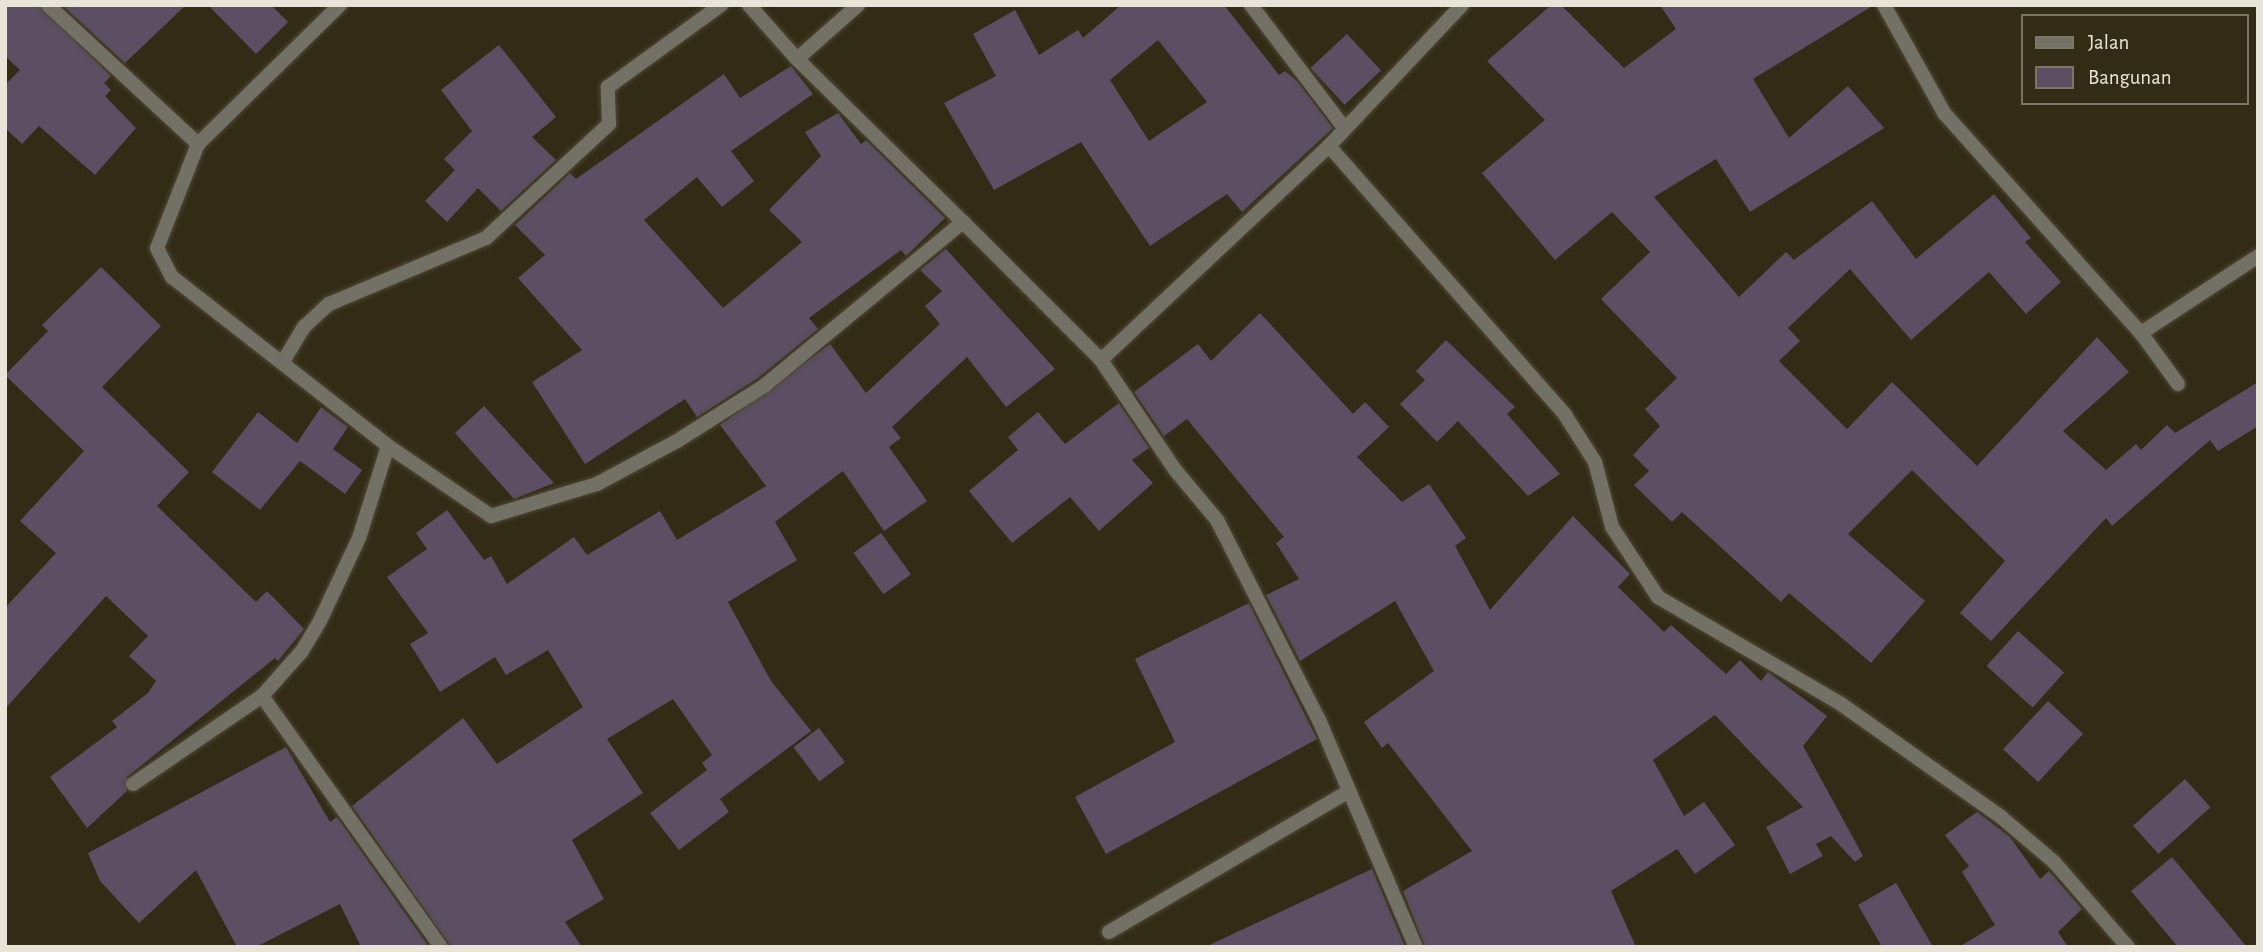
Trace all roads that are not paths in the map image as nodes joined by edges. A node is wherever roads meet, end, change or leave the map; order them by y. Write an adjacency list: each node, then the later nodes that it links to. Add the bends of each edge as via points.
1 (48, 5): 11 (street, via 187,129)
2 (340, 5): 11 (street)
3 (721, 5): 16 (street, via 608,87 609,124 486,238 329,304 303,327)
4 (750, 5): 9 (street)
5 (858, 5): 9 (street)
6 (1251, 5): 10 (street)
7 (1462, 5): 10 (street)
8 (1884, 5): 15 (street, via 1944,113)
9 (797, 59): 13 (street)
10 (1343, 126): 12 (street)
11 (198, 144): 16 (street, via 195,162 162,223 156,248 161,261 183,288)
12 (1329, 146): 17 (street); 26 (street, via 1565,415 1595,462 1612,527 1658,597 1841,704 2001,817 2054,862)
13 (963, 222): 17 (street); 19 (street, via 764,386 597,484 491,516)
14 (2258, 256): 15 (street)
15 (2141, 333): 18 (street)
16 (284, 360): 19 (street)
17 (1101, 360): 22 (street, via 1217,520 1319,720)
18 (2178, 384)
19 (388, 446): 20 (street, via 359,538 320,621 302,651)
20 (262, 696): 21 (street); 24 (street)
21 (133, 784)
22 (1346, 793): 23 (street); 25 (street)
23 (1110, 932)
24 (442, 947)
25 (1416, 947)
26 (2128, 947)

